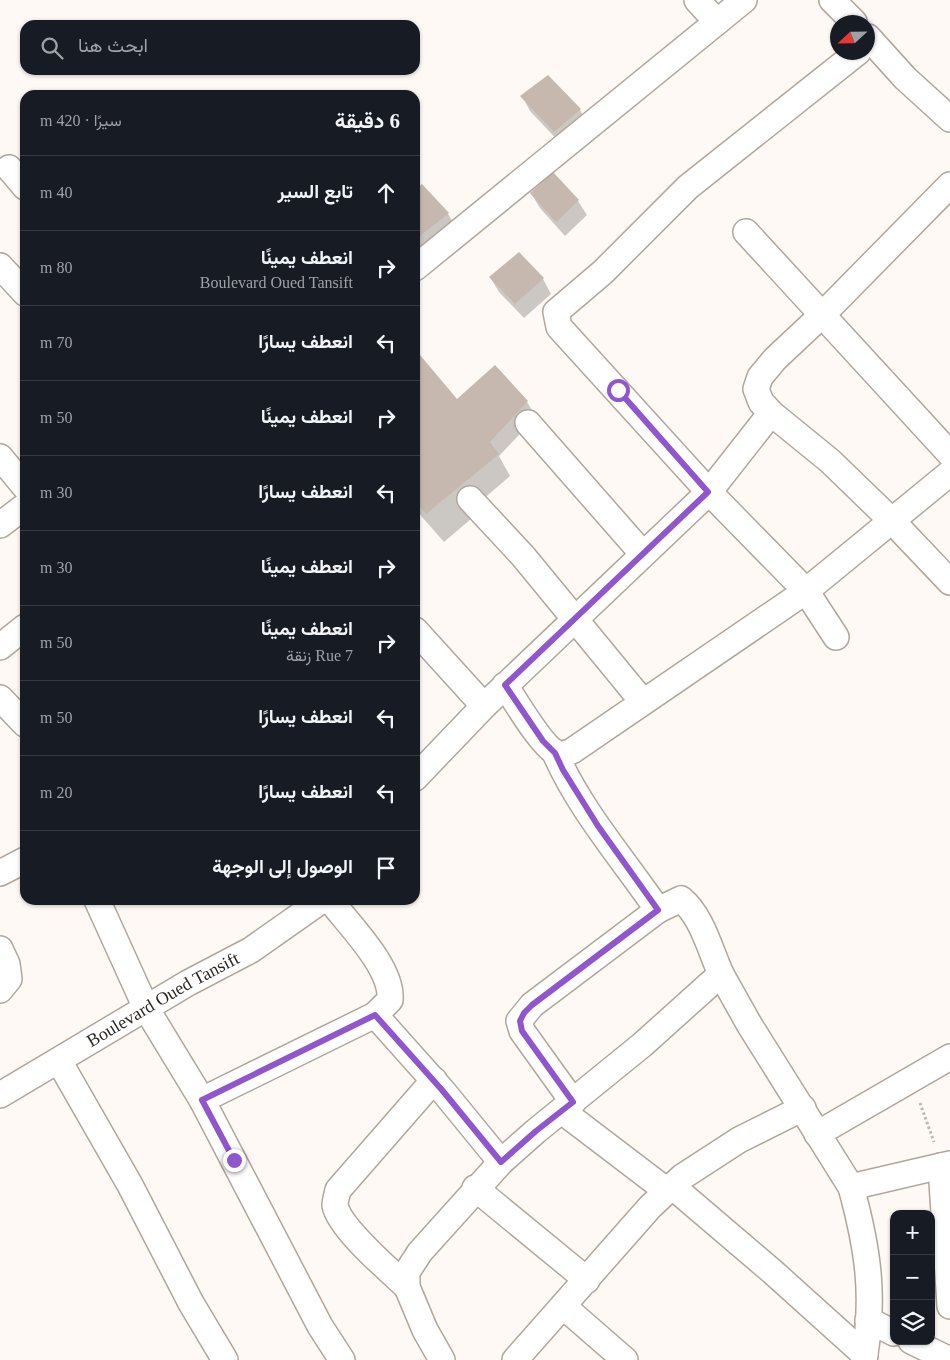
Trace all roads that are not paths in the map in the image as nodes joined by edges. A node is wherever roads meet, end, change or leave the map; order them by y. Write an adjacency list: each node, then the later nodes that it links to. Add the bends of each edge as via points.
1 (697, 0): 5 (street)
2 (744, 0): 5 (street)
3 (832, 0): 4 (street)
4 (847, 15)
5 (717, 22): 13 (street)
6 (875, 52): 8 (street)
7 (846, 60): 23 (street, via 688,187 603,272 556,312 559,327)
8 (950, 119)
9 (9, 168): 10 (street)
10 (20, 181)
11 (950, 185): 16 (street)
12 (746, 232): 16 (street)
13 (420, 264)
14 (0, 266): 15 (street)
15 (20, 288)
16 (823, 314): 17 (street, via 760,377 757,396); 19 (street)
17 (771, 412): 23 (street); 26 (street, via 830,461)
18 (528, 423): 28 (street)
19 (950, 454)
20 (0, 457): 22 (street)
21 (950, 473): 26 (street)
22 (20, 481)
23 (708, 492): 28 (street); 30 (street)
24 (470, 499): 31 (street, via 524,556)
25 (20, 510): 27 (street)
26 (893, 522): 29 (street); 30 (street)
27 (0, 525)
28 (642, 553): 31 (street)
29 (950, 582)
30 (806, 591): 34 (street); 38 (street)
31 (575, 618): 36 (street); 38 (street)
32 (20, 631): 35 (street)
33 (420, 636): 39 (street)
34 (836, 637)
35 (0, 648)
36 (505, 685): 39 (street); 41 (street, via 543,741)
37 (0, 698): 40 (street)
38 (643, 702): 41 (street, via 572,750)
39 (484, 706): 42 (street)
40 (20, 719)
41 (555, 753): 48 (street, via 598,826)
42 (420, 773)
43 (20, 863): 44 (street)
44 (0, 873)
45 (99, 905): 52 (street)
46 (315, 905): 52 (street, Boulevard Oued Tansift, via 251,950)
47 (334, 905): 53 (street, via 388,978 390,1000)
48 (658, 910): 50 (street, via 676,900 682,899 687,904); 59 (street, via 547,992 524,1013 520,1021 522,1031)
49 (0, 949): 51 (street, via 9,979)
50 (721, 974): 59 (street); 60 (street)
51 (0, 990)
52 (146, 1008): 55 (street, Boulevard Oued Tansift); 58 (street)
53 (375, 1015): 56 (street); 58 (street)
54 (950, 1057): 61 (street)
55 (58, 1061): 57 (street, Boulevard Oued Tansift); 75 (street)
56 (434, 1080): 62 (street); 68 (street, via 338,1190 335,1204 339,1217 354,1235)
57 (0, 1095)
58 (202, 1100): 76 (street, via 320,1326)
59 (568, 1107): 62 (street); 66 (street)
60 (803, 1108): 61 (street); 66 (street, via 739,1140 682,1177)
61 (817, 1134): 64 (street)
62 (501, 1162): 65 (street)
63 (946, 1165): 64 (street); 70 (street)
64 (851, 1187): 71 (street, via 865,1237 870,1279)
65 (475, 1188): 67 (street); 68 (street, via 420,1252 407,1272)
66 (670, 1189): 67 (street, via 650,1207); 74 (street, via 774,1273)
67 (587, 1280): 69 (street)
68 (407, 1287): 77 (street)
69 (563, 1306): 78 (street); 79 (street)
70 (950, 1306)
71 (868, 1320): 72 (street); 74 (street)
72 (890, 1331)
73 (919, 1345): 80 (street)
74 (865, 1358)
75 (225, 1360)
76 (342, 1360)
77 (442, 1360)
78 (515, 1360)
79 (625, 1360)
80 (950, 1360)

